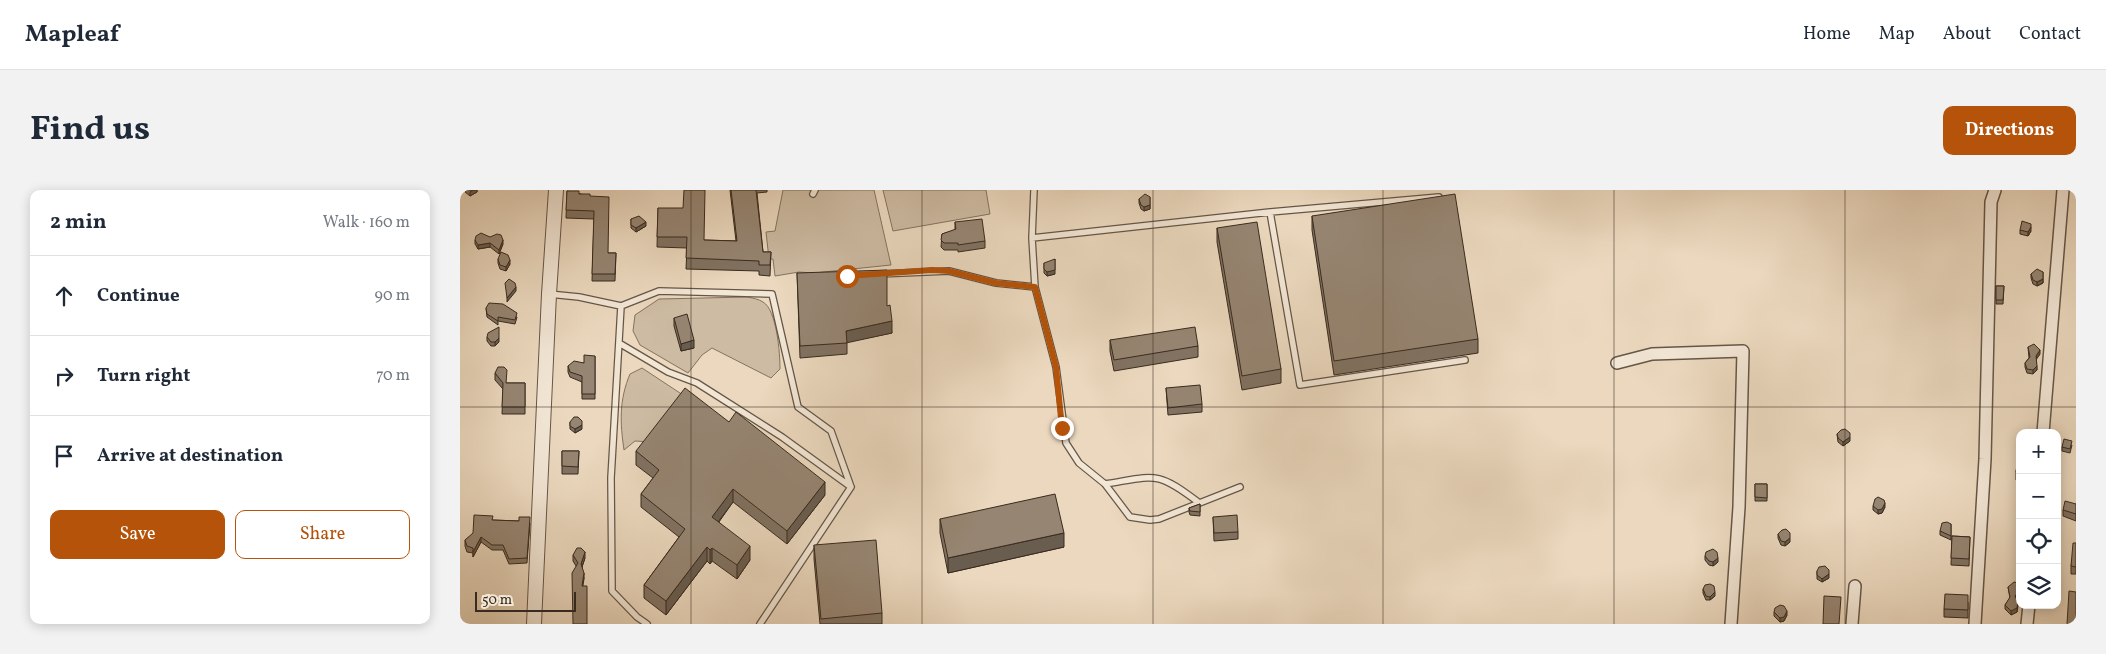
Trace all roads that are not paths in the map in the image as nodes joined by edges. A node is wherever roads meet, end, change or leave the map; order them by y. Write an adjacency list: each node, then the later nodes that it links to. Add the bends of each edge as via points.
1 (556, 190): 10 (street)
2 (1034, 190): 7 (lane)
3 (1995, 190): 27 (street, via 1991,202 1985,458)
4 (2063, 190): 15 (street)
5 (1451, 196): 6 (lane)
6 (1270, 212): 7 (lane); 13 (lane, via 1300,385)
7 (1032, 238): 9 (lane)
8 (876, 274): 9 (lane, via 949,271 996,283)
9 (1035, 287): 16 (lane, via 1056,367 1066,443 1079,463)
10 (549, 294): 11 (lane, via 579,296); 22 (street)
11 (621, 306): 12 (lane); 17 (lane, via 658,291 772,294 798,407 831,431)
12 (619, 343): 17 (lane, via 668,372 697,383 782,437); 23 (lane, via 611,478 612,591)
13 (1465, 360)
14 (1617, 363): 25 (street, via 1652,354 1743,351 1739,507)
15 (2043, 429)
16 (1105, 484): 19 (lane, via 1154,476 1166,479); 19 (lane, via 1124,512 1142,520 1160,519)
17 (850, 487): 24 (lane)
18 (1240, 487): 19 (lane)
19 (1198, 502)
20 (1855, 586): 26 (street)
21 (2028, 609): 28 (street)
22 (534, 624)
23 (647, 624)
24 (760, 624)
25 (1731, 624)
26 (1852, 624)
27 (1975, 624)
28 (2027, 624)

